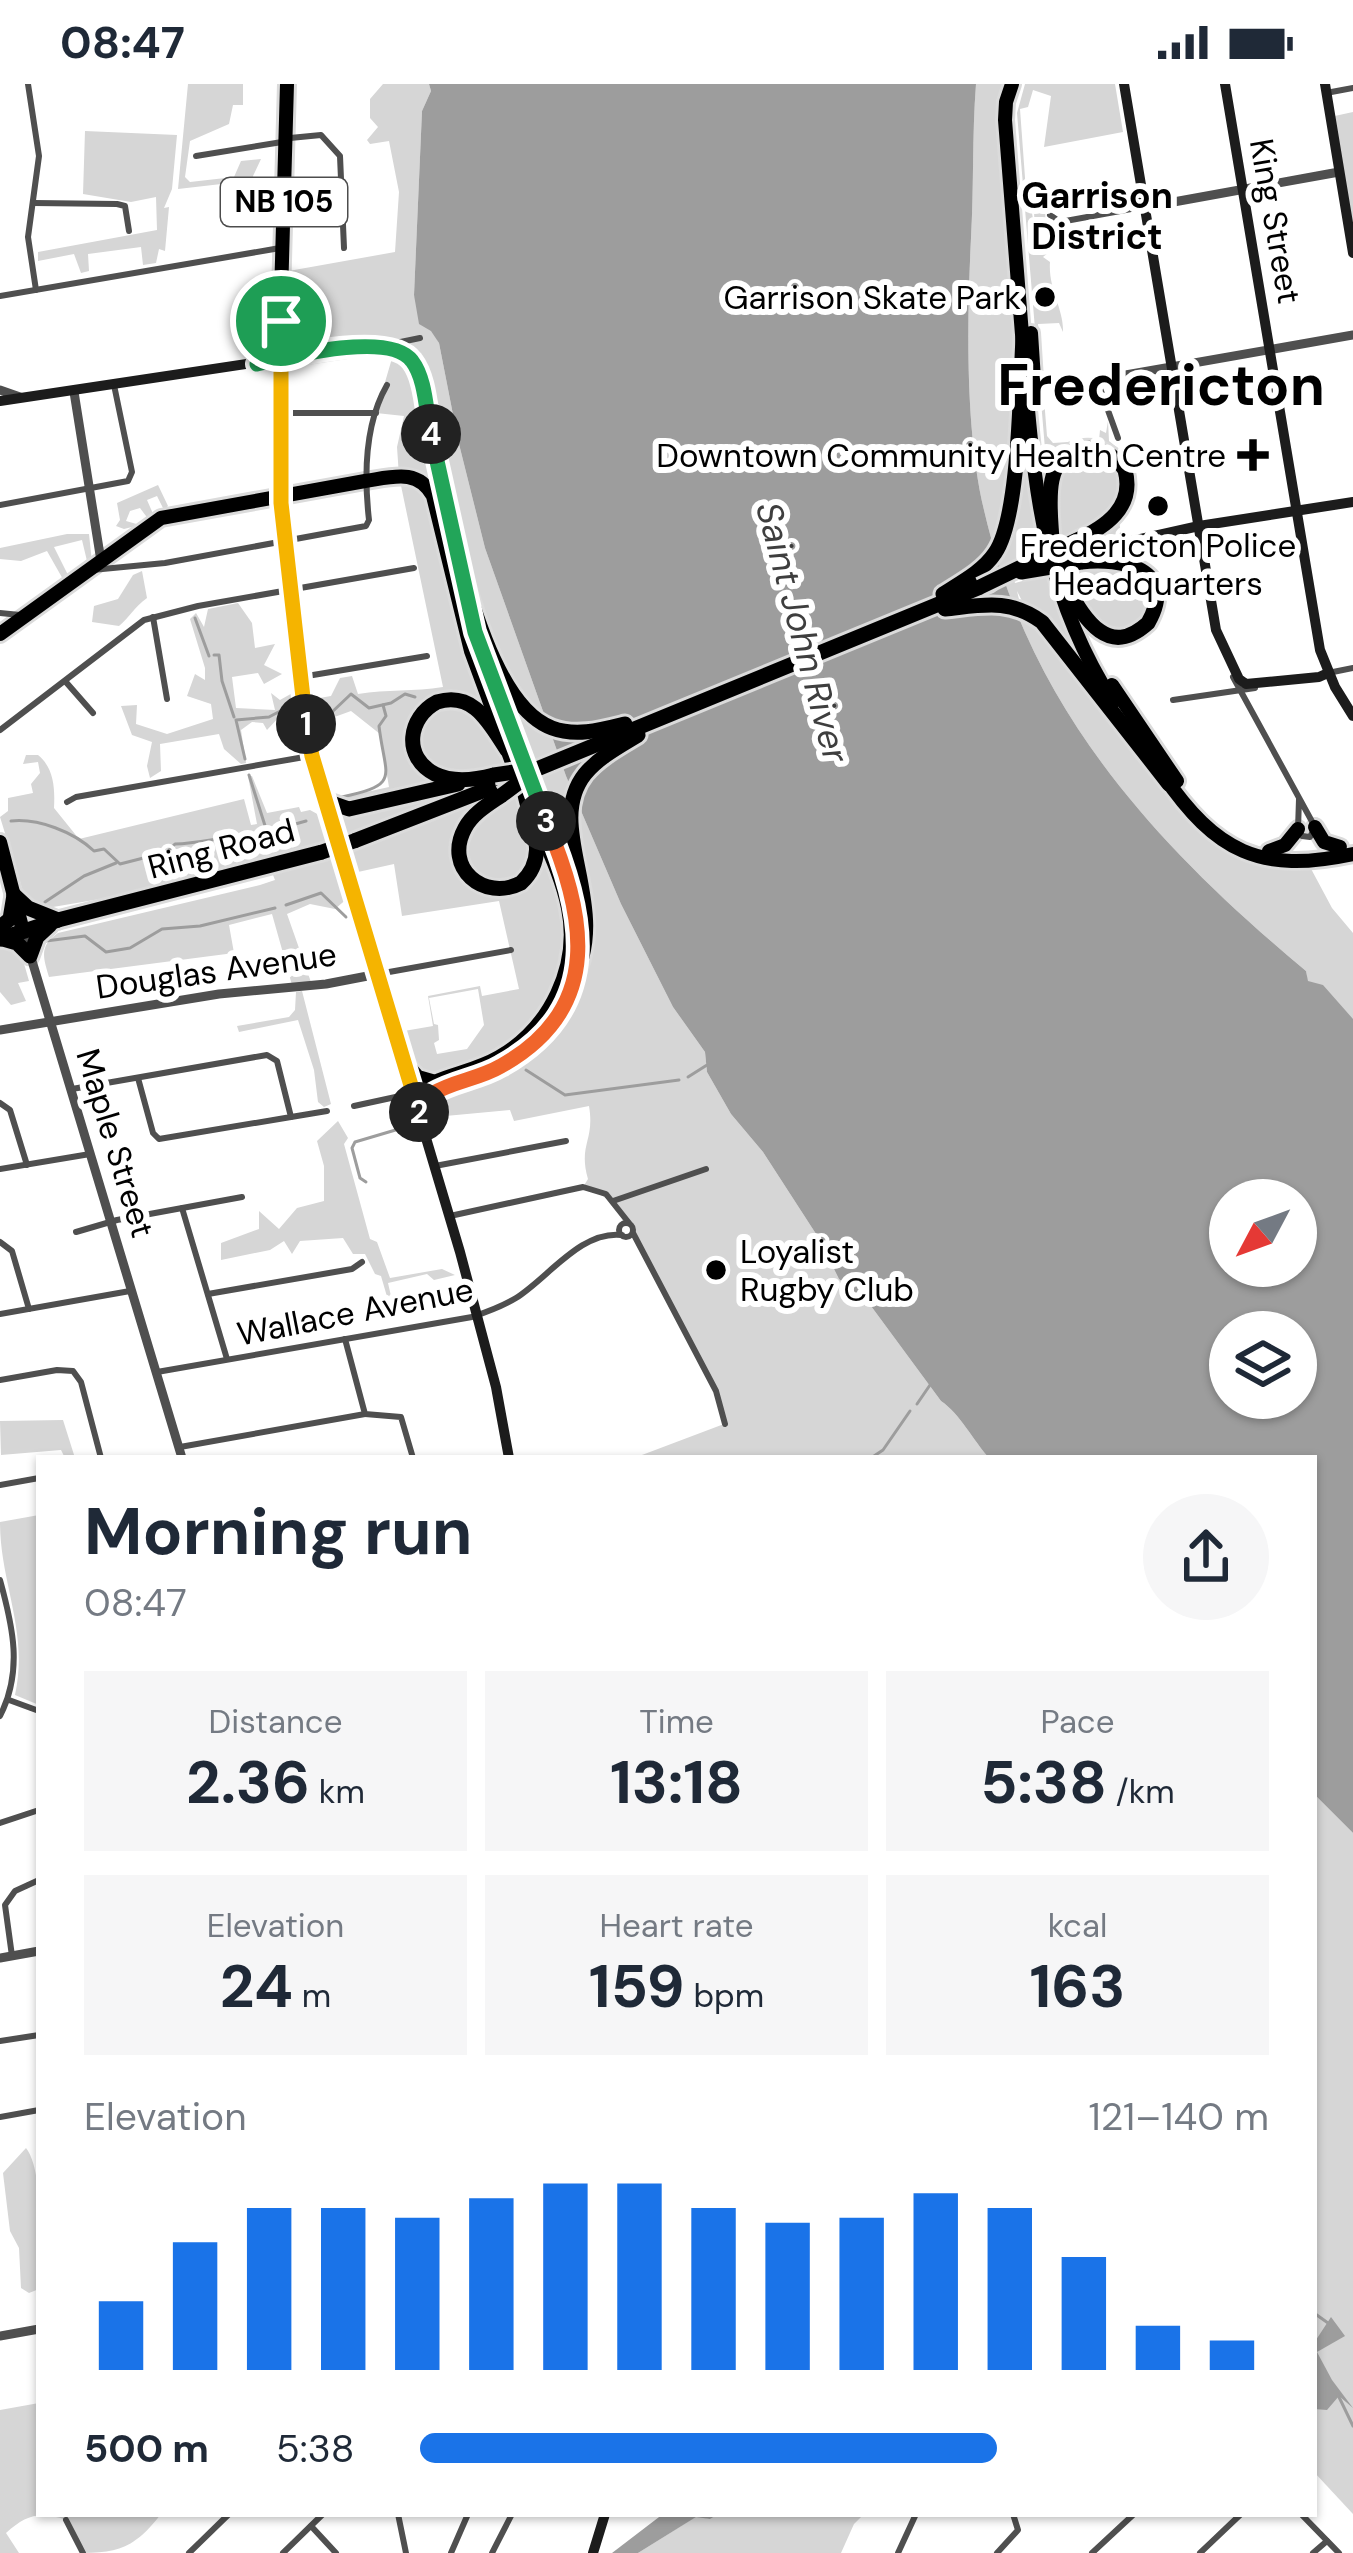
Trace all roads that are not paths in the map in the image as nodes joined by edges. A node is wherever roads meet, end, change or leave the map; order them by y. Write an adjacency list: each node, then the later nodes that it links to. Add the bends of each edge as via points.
1 (28, 84): 12 (street, via 39,156)
2 (287, 84): 8 (main road, NB 105)
3 (1017, 84): 24 (main road, via 1005,114); 55 (main road)
4 (1124, 84): 13 (main road)
5 (1225, 84): 11 (main road, King Street)
6 (1325, 88): 7 (street); 10 (main road)
7 (1353, 88)
8 (285, 140): 9 (street); 16 (main road, NB 105); 17 (street, via 321,135 340,156)
9 (196, 156)
10 (1339, 172): 11 (street); 18 (main road)
11 (1243, 189): 13 (street); 27 (main road, King Street)
12 (32, 203): 15 (street, via 124,206); 19 (street, via 28,249)
13 (1146, 207): 14 (street, via 1064,221); 31 (main road)
14 (1050, 215)
15 (129, 231)
16 (284, 247): 19 (street); 21 (main road, NB 105)
17 (344, 248)
18 (1353, 253)
19 (36, 290): 20 (street)
20 (0, 296)
21 (281, 321): 25 (main road, NB 105); 30 (main road, via 269,357)
22 (1353, 335): 27 (street)
23 (420, 338): 26 (street)
24 (1023, 338): 64 (highway, via 1007,522 980,570); 83 (main road, via 1037,504 1052,573 1088,661)
25 (280, 340): 28 (main road, via 288,349); 29 (main road, NB 105)
26 (382, 345): 28 (main road); 52 (main road, via 404,353 418,372)
27 (1270, 350): 31 (street); 51 (main road, King Street)
28 (319, 353): 29 (main road)
29 (279, 359): 30 (main road); 34 (main road, NB 105)
30 (257, 364): 33 (main road); 34 (main road)
31 (1172, 367): 32 (street); 45 (main road)
32 (1097, 380): 42 (street)
33 (114, 385): 37 (main road); 46 (street, via 132,477)
34 (279, 386): 41 (main road, NB 105)
35 (387, 386): 40 (street)
36 (0, 390): 38 (street)
37 (74, 392): 38 (main road); 46 (street)
38 (25, 398): 39 (main road)
39 (0, 400)
40 (376, 412): 41 (street); 44 (street)
41 (279, 414): 43 (main road, NB 105)
42 (1118, 438)
43 (280, 464): 47 (main road, NB 105); 48 (main road, via 270,487)
44 (365, 481): 47 (main road); 56 (street, via 368,524); 80 (main road, via 408,476 434,496 463,625)
45 (1192, 482): 53 (main road); 54 (main road, via 1189,515)
46 (90, 488): 50 (street); 58 (street)
47 (281, 495): 48 (main road); 56 (main road)
48 (241, 502): 58 (main road, via 161,518)
49 (1353, 502): 51 (main road)
50 (0, 505)
51 (1296, 511): 53 (main road); 70 (main road, King Street)
52 (448, 526): 76 (highway, via 488,640 517,702 538,722 579,733); 101 (main road, via 489,675 575,898 580,931)
53 (1199, 526): 54 (main road); 73 (main road, via 1216,629)
54 (1159, 533): 57 (main road)
55 (1052, 540): 57 (highway, via 1055,469 1072,451 1104,449 1125,470 1126,497); 60 (main road)
56 (285, 542): 58 (street, via 127,568); 62 (main road)
57 (1078, 552): 60 (highway, via 1144,572 1156,600 1148,622 1129,634 1102,633); 61 (highway, bridge); 61 (highway, bridge)
58 (94, 565): 65 (main road)
59 (414, 568): 62 (street)
60 (1065, 585): 92 (main road, via 1101,668 1194,804 1221,831)
61 (980, 587): 64 (highway)
62 (290, 590): 66 (street); 71 (main road)
63 (0, 613): 65 (street)
64 (916, 613): 76 (highway); 83 (highway, via 987,603 1012,605 1042,622)
65 (24, 617): 67 (main road)
66 (153, 617): 72 (street); 74 (street)
67 (0, 634)
68 (428, 656): 71 (street)
69 (1353, 668): 70 (street)
70 (1323, 671): 73 (main road); 78 (main road, King Street)
71 (299, 677): 81 (main road)
72 (65, 681): 77 (street); 79 (street)
73 (1241, 687): 75 (street); 85 (street)
74 (167, 698)
75 (1173, 700)
76 (680, 710): 82 (highway, bridge); 101 (highway, via 583,776 570,806 587,917)
77 (93, 713)
78 (1353, 716)
79 (0, 730)
80 (507, 751): 82 (highway, via 473,705 446,699 416,721 411,740 421,763 442,777); 84 (main road)
81 (312, 756): 86 (main road); 87 (street)
82 (493, 784): 84 (highway, via 459,846 478,885 521,883 537,857); 86 (highway, via 349,809); 94 (highway, Ring Road, bridge, via 284,864)
83 (1169, 784): 91 (main road, via 1209,832 1244,853 1286,862)
84 (525, 795): 106 (main road, via 568,910 564,977 524,1040)
85 (1299, 799): 88 (street); 89 (street)
86 (326, 801): 100 (main road)
87 (67, 802)
88 (1315, 827): 89 (street, via 1306,838); 91 (main road, via 1324,842)
89 (1298, 829): 92 (main road)
90 (0, 842): 93 (main road, Maple Street)
91 (1349, 849): 92 (main road)
92 (1269, 851)
93 (14, 895): 94 (highway); 95 (highway); 96 (main road, Maple Street)
94 (58, 920): 96 (highway, Ring Road); 99 (highway, via 37,937)
95 (0, 928): 96 (highway, Ring Road)
96 (23, 931): 97 (highway, Ring Road); 99 (street, Maple Street)
97 (0, 939): 99 (highway)
98 (511, 950): 100 (street, Douglas Avenue)
99 (31, 956): 102 (street, Maple Street)
100 (378, 974): 102 (street, Douglas Avenue); 104 (main road)
101 (572, 984): 106 (main road, via 529,1047 483,1075)
102 (52, 1021): 103 (street, Douglas Avenue); 107 (street, Maple Street)
103 (0, 1030)
104 (404, 1061): 106 (main road); 108 (main road)
105 (138, 1078): 107 (street); 112 (street, via 159,1139); 112 (street, via 273,1056)
106 (439, 1084): 108 (main road); 113 (main road)
107 (72, 1089): 115 (street, Maple Street)
108 (414, 1093): 110 (street); 113 (main road)
109 (0, 1102): 116 (street, via 10,1110)
110 (354, 1106)
111 (327, 1111): 112 (street)
112 (291, 1117)
113 (423, 1126): 117 (main road)
114 (566, 1141): 117 (street)
115 (90, 1154): 116 (street); 124 (street, Maple Street)
116 (27, 1165): 119 (street)
117 (435, 1166): 123 (main road)
118 (706, 1168): 121 (street)
119 (0, 1169)
120 (242, 1198): 122 (street)
121 (613, 1201): 123 (street, via 583,1187); 125 (street)
122 (182, 1208): 124 (street); 130 (street)
123 (450, 1216): 133 (main road)
124 (111, 1222): 126 (street); 129 (street, Maple Street)
125 (625, 1230): 133 (street, Wallace Avenue, via 588,1243 517,1298); 139 (street, via 710,1380)
126 (76, 1232)
127 (0, 1242): 131 (street, via 12,1251)
128 (362, 1262): 130 (street)
129 (133, 1291): 131 (street); 136 (street, Maple Street)
130 (208, 1294): 135 (street)
131 (29, 1309): 132 (street)
132 (0, 1314)
133 (479, 1315): 134 (street, Wallace Avenue); 143 (main road)
134 (345, 1339): 135 (street, Wallace Avenue); 138 (street)
135 (227, 1360): 136 (street, Wallace Avenue)
136 (157, 1372): 140 (street, Maple Street)
137 (0, 1380): 141 (street, via 66,1369 79,1376)
138 (365, 1414): 140 (street); 142 (street, via 399,1415)
139 (725, 1424)
140 (181, 1452)
141 (99, 1455)
142 (412, 1455)
143 (511, 1455)
144 (36, 1479): 145 (street)
145 (0, 1485)
146 (0, 1580): 147 (street, via 14,1634)
147 (8, 1700): 148 (street); 149 (street)
148 (36, 1710)
149 (0, 1716)
150 (36, 1811): 151 (street)
151 (0, 1823)
152 (36, 1881): 154 (street, via 5,1905)
153 (36, 1952): 154 (street)
154 (6, 1957)
155 (36, 2035): 156 (street)
156 (0, 2041)
157 (36, 2110): 158 (street)
158 (0, 2116)
159 (36, 2330): 160 (street)
160 (0, 2336)
161 (226, 2517): 176 (street)
162 (320, 2517): 173 (street)
163 (399, 2517): 179 (street)
164 (467, 2517): 180 (street)
165 (510, 2517): 181 (street)
166 (604, 2517): 182 (main road)
167 (915, 2517): 183 (street)
168 (1014, 2517): 184 (street, via 1018,2530)
169 (1131, 2517): 185 (street)
170 (1238, 2517): 186 (street)
171 (1304, 2517): 174 (street)
172 (66, 2520): 175 (street)
173 (311, 2526): 177 (street); 178 (street)
174 (1327, 2541): 187 (street); 188 (street)
175 (83, 2553)
176 (189, 2553)
177 (283, 2553)
178 (336, 2553)
179 (406, 2553)
180 (451, 2553)
181 (492, 2553)
182 (593, 2553)
183 (898, 2553)
184 (997, 2553)
185 (1092, 2553)
186 (1200, 2553)
187 (1313, 2553)
188 (1339, 2553)

